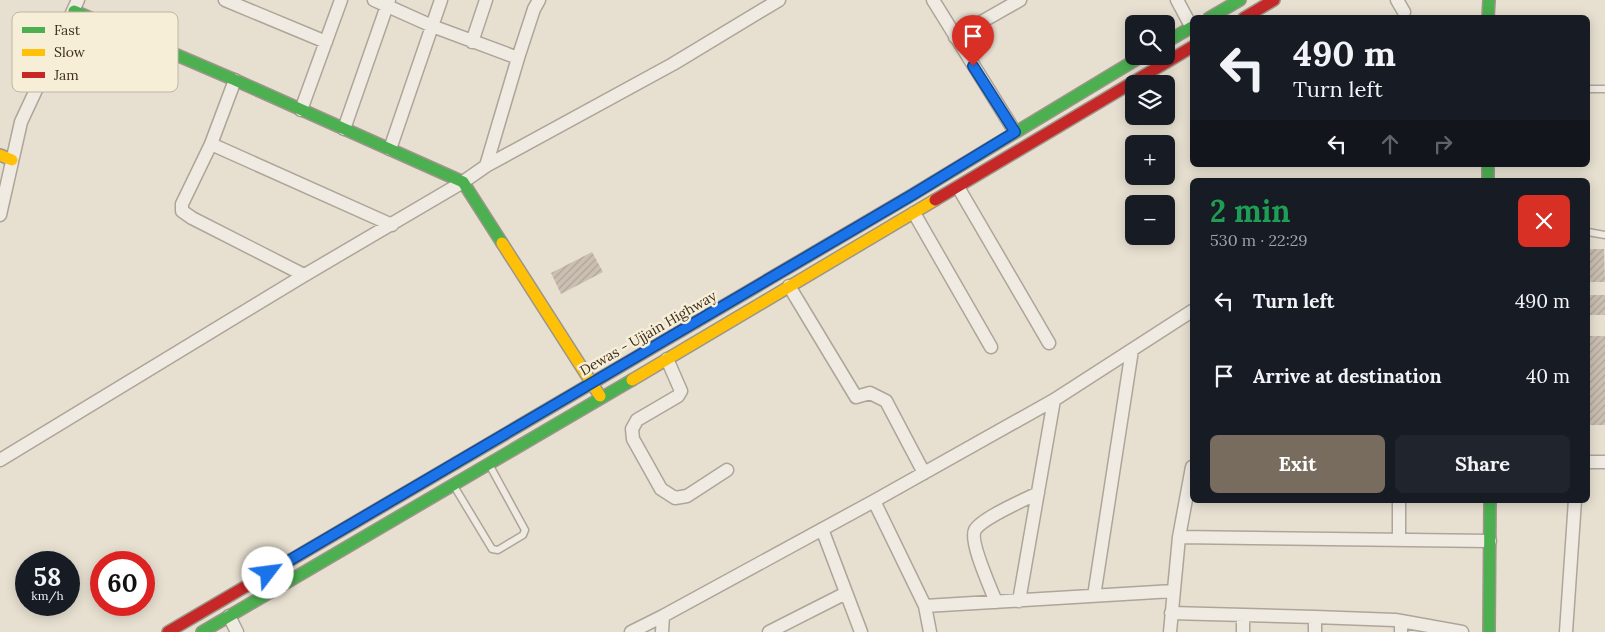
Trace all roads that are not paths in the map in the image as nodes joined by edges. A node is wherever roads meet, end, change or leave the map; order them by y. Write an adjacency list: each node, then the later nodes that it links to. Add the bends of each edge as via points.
1 (225, 0): 27 (street)
2 (341, 0): 27 (street)
3 (374, 0): 15 (street)
4 (441, 0): 23 (street)
5 (486, 0): 28 (street)
6 (539, 0): 31 (street)
7 (779, 0): 43 (street, via 673,64)
8 (933, 0): 25 (street)
9 (1020, 0): 25 (street)
10 (1176, 0): 22 (street)
11 (1240, 0): 19 (main road)
12 (1274, 0): 20 (main road)
13 (1397, 0): 18 (street)
14 (1489, 0): 21 (main road)
15 (388, 3): 23 (street); 38 (street)
16 (76, 6): 17 (main road)
17 (89, 12)
18 (1404, 12)
19 (1214, 15)
20 (1249, 15)
21 (1488, 15)
22 (1190, 24)
23 (432, 26): 28 (street); 41 (street)
24 (1190, 28): 26 (main road)
25 (955, 37): 39 (street)
26 (1175, 37)
27 (326, 42): 37 (street)
28 (472, 42): 31 (street)
29 (1190, 48): 45 (main road)
30 (178, 53): 33 (main road)
31 (518, 58): 43 (street)
32 (1127, 65): 39 (main road, Dewas - Ujjain Highway)
33 (235, 80): 37 (main road); 40 (street)
34 (1590, 88): 35 (lane)
35 (1605, 89)
36 (36, 92): 42 (street)
37 (301, 110): 38 (main road)
38 (344, 129): 41 (main road)
39 (1015, 132): 58 (main road, Dewas - Ujjain Highway)
40 (211, 144): 48 (street); 51 (street, via 182,210)
41 (390, 150): 44 (main road)
42 (6, 158): 47 (street)
43 (486, 166): 44 (street)
44 (463, 182): 48 (street); 58 (main road)
45 (958, 187): 46 (main road); 54 (street)
46 (914, 213): 52 (main road); 55 (street)
47 (0, 215)
48 (392, 225): 51 (street)
49 (1590, 232): 50 (lane)
50 (1605, 235)
51 (304, 275): 61 (street)
52 (789, 286): 57 (main road); 66 (street, via 856,397 870,393 886,401)
53 (1190, 312): 56 (street)
54 (1050, 343)
55 (991, 347)
56 (1132, 350): 60 (street); 80 (street)
57 (667, 359): 59 (main road); 65 (street, via 681,391 678,396 637,420 632,430 633,439 662,489 675,498 688,496)
58 (592, 384): 59 (main road); 91 (main road, Dewas - Ujjain Highway)
59 (602, 398): 64 (main road)
60 (1054, 400): 66 (street); 69 (street)
61 (0, 460)
62 (1590, 462): 63 (street)
63 (1605, 462)
64 (489, 464): 68 (main road); 68 (lane, via 525,530 523,535 498,550 492,549)
65 (727, 470)
66 (924, 473): 70 (street)
67 (1190, 477): 75 (street)
68 (454, 485): 85 (main road)
69 (1038, 493): 81 (street); 82 (street, via 982,522 974,531 974,542)
70 (874, 501): 74 (street); 83 (street)
71 (1399, 503): 76 (street)
72 (1490, 503): 77 (main road)
73 (1574, 503): 104 (street)
74 (822, 529): 79 (street); 86 (street)
75 (1178, 537): 76 (street); 78 (street)
76 (1399, 540): 77 (street)
77 (1490, 541): 103 (main road)
78 (1173, 591): 80 (street); 84 (street)
79 (846, 594): 90 (street); 97 (street)
80 (1094, 596): 81 (street)
81 (1019, 601): 82 (street)
82 (996, 602): 83 (street)
83 (925, 606): 98 (street)
84 (1171, 613): 87 (street); 99 (street)
85 (229, 616): 92 (main road); 93 (street)
86 (663, 616): 94 (street); 95 (street)
87 (1243, 616): 88 (street); 100 (street)
88 (1315, 617): 89 (street); 101 (street)
89 (1401, 626): 102 (street)
90 (788, 628): 96 (street)
91 (168, 632)
92 (202, 632)
93 (238, 632)
94 (631, 632)
95 (662, 632)
96 (769, 632)
97 (861, 632)
98 (930, 632)
99 (1170, 632)
100 (1243, 632)
101 (1315, 632)
102 (1462, 632)
103 (1490, 632)
104 (1566, 632)

